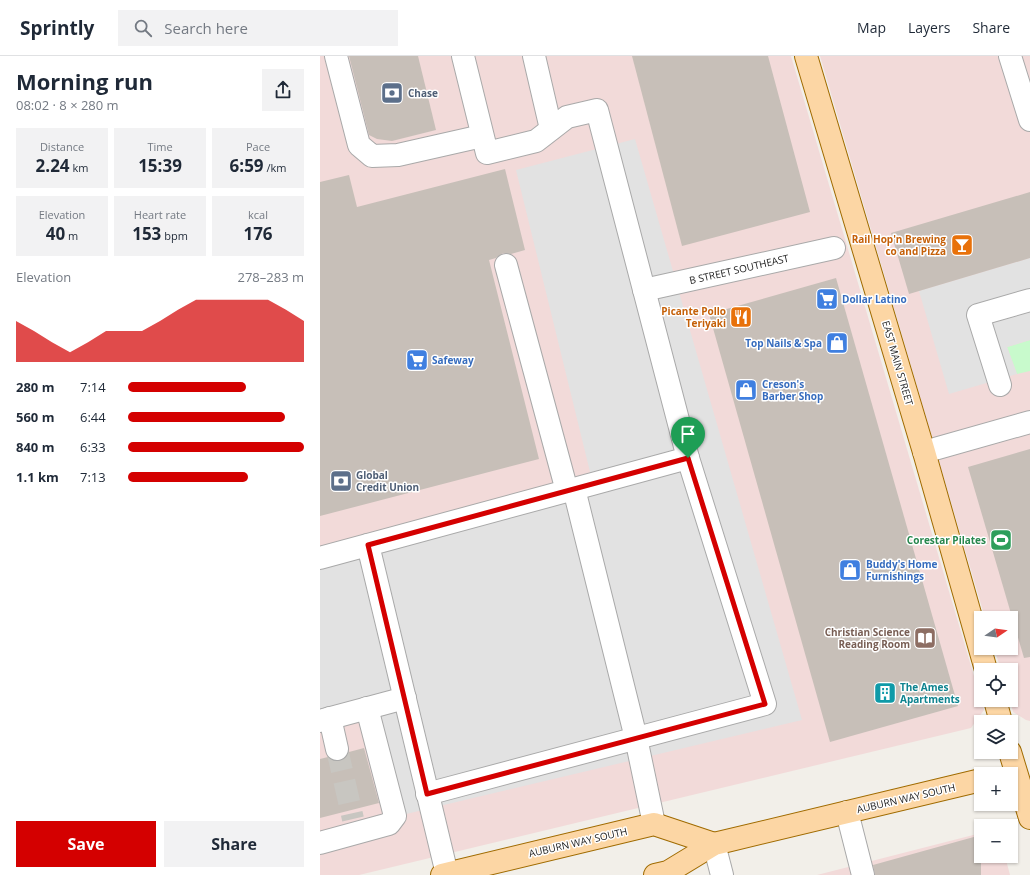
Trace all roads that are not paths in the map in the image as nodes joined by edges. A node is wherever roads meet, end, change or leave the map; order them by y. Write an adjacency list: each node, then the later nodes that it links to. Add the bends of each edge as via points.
1 (336, 56): 8 (street, via 360,145 372,156 398,155)
2 (463, 56): 8 (street)
3 (534, 56): 7 (street)
4 (806, 56): 15 (main road, EAST MAIN STREET)
5 (1010, 56): 6 (street)
6 (1030, 120)
7 (544, 135): 8 (street, via 487,153); 11 (street, via 567,117 598,110)
8 (482, 136)
9 (834, 248): 11 (street, B STREET SOUTHEAST)
10 (506, 265): 17 (street)
11 (644, 290): 16 (street)
12 (1030, 300): 13 (street, via 978,315)
13 (1000, 385)
14 (1030, 422): 15 (street)
15 (924, 452): 20 (main road, EAST MAIN STREET)
16 (688, 458): 17 (street); 24 (street, via 765,704)
17 (570, 490): 18 (street); 24 (street)
18 (368, 545): 19 (street); 21 (street)
19 (320, 558)
20 (984, 663)
21 (405, 698): 22 (street); 28 (street)
22 (367, 708): 23 (street); 32 (street, via 395,816 389,824 354,827)
23 (325, 720): 25 (street)
24 (636, 738): 28 (street); 31 (street)
25 (337, 749)
26 (1016, 766): 30 (main road)
27 (974, 782): 29 (main road, AUBURN WAY SOUTH)
28 (427, 794): 34 (street)
29 (847, 812): 33 (main road, AUBURN WAY SOUTH); 37 (street)
30 (1030, 818)
31 (654, 824): 33 (main road); 34 (main road, AUBURN WAY SOUTH)
32 (320, 843)
33 (714, 844): 35 (main road, AUBURN WAY SOUTH, via 668,872); 36 (street)
34 (444, 874)
35 (655, 875)
36 (722, 875)
37 (863, 875)

